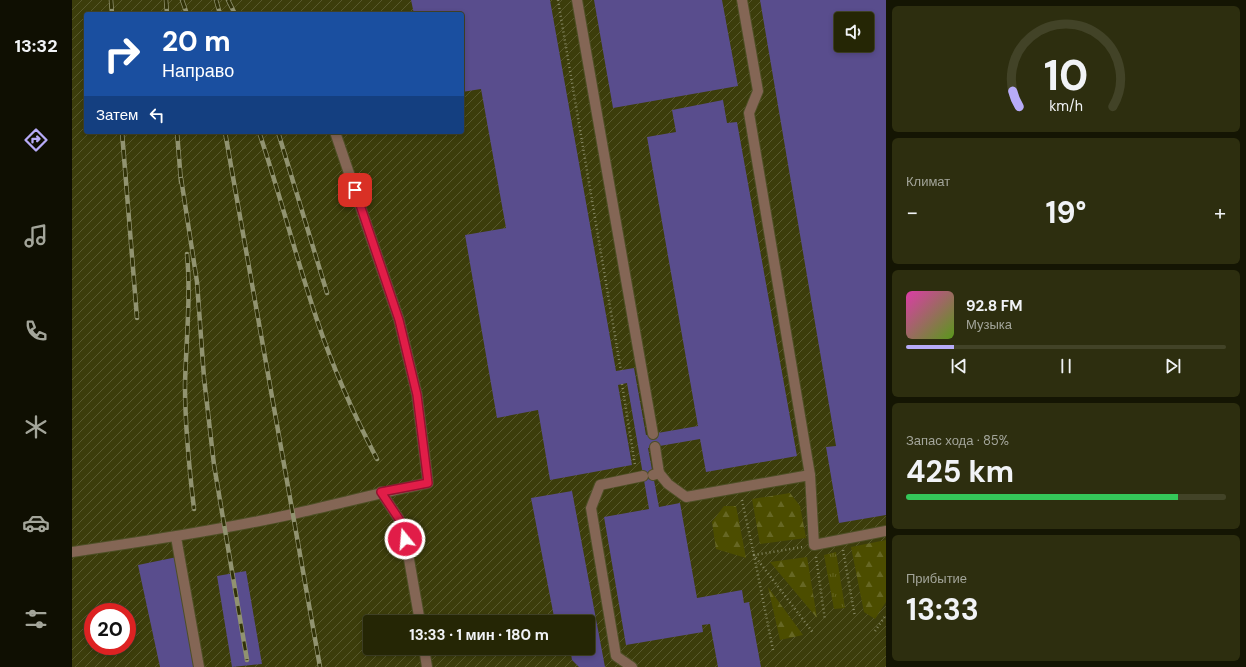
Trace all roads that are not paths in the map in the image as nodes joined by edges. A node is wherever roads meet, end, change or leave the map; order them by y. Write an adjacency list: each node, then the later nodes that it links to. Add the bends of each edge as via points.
1 (577, 0): 4 (lane)
2 (742, 0): 7 (lane, via 758,91 749,112)
3 (336, 134): 8 (lane, via 399,320 417,395 428,483)
4 (653, 434)
5 (655, 447): 6 (lane)
6 (648, 475): 7 (lane, via 668,484 686,497); 16 (lane, via 600,485 591,508 616,656)
7 (810, 475): 9 (lane, via 814,545)
8 (381, 492): 10 (lane, via 292,514); 12 (lane, via 403,525)
9 (886, 530)
10 (176, 537): 11 (lane); 14 (lane)
11 (72, 552)
12 (419, 615)
13 (425, 655): 15 (lane)
14 (200, 667)
15 (427, 667)
16 (632, 667)

